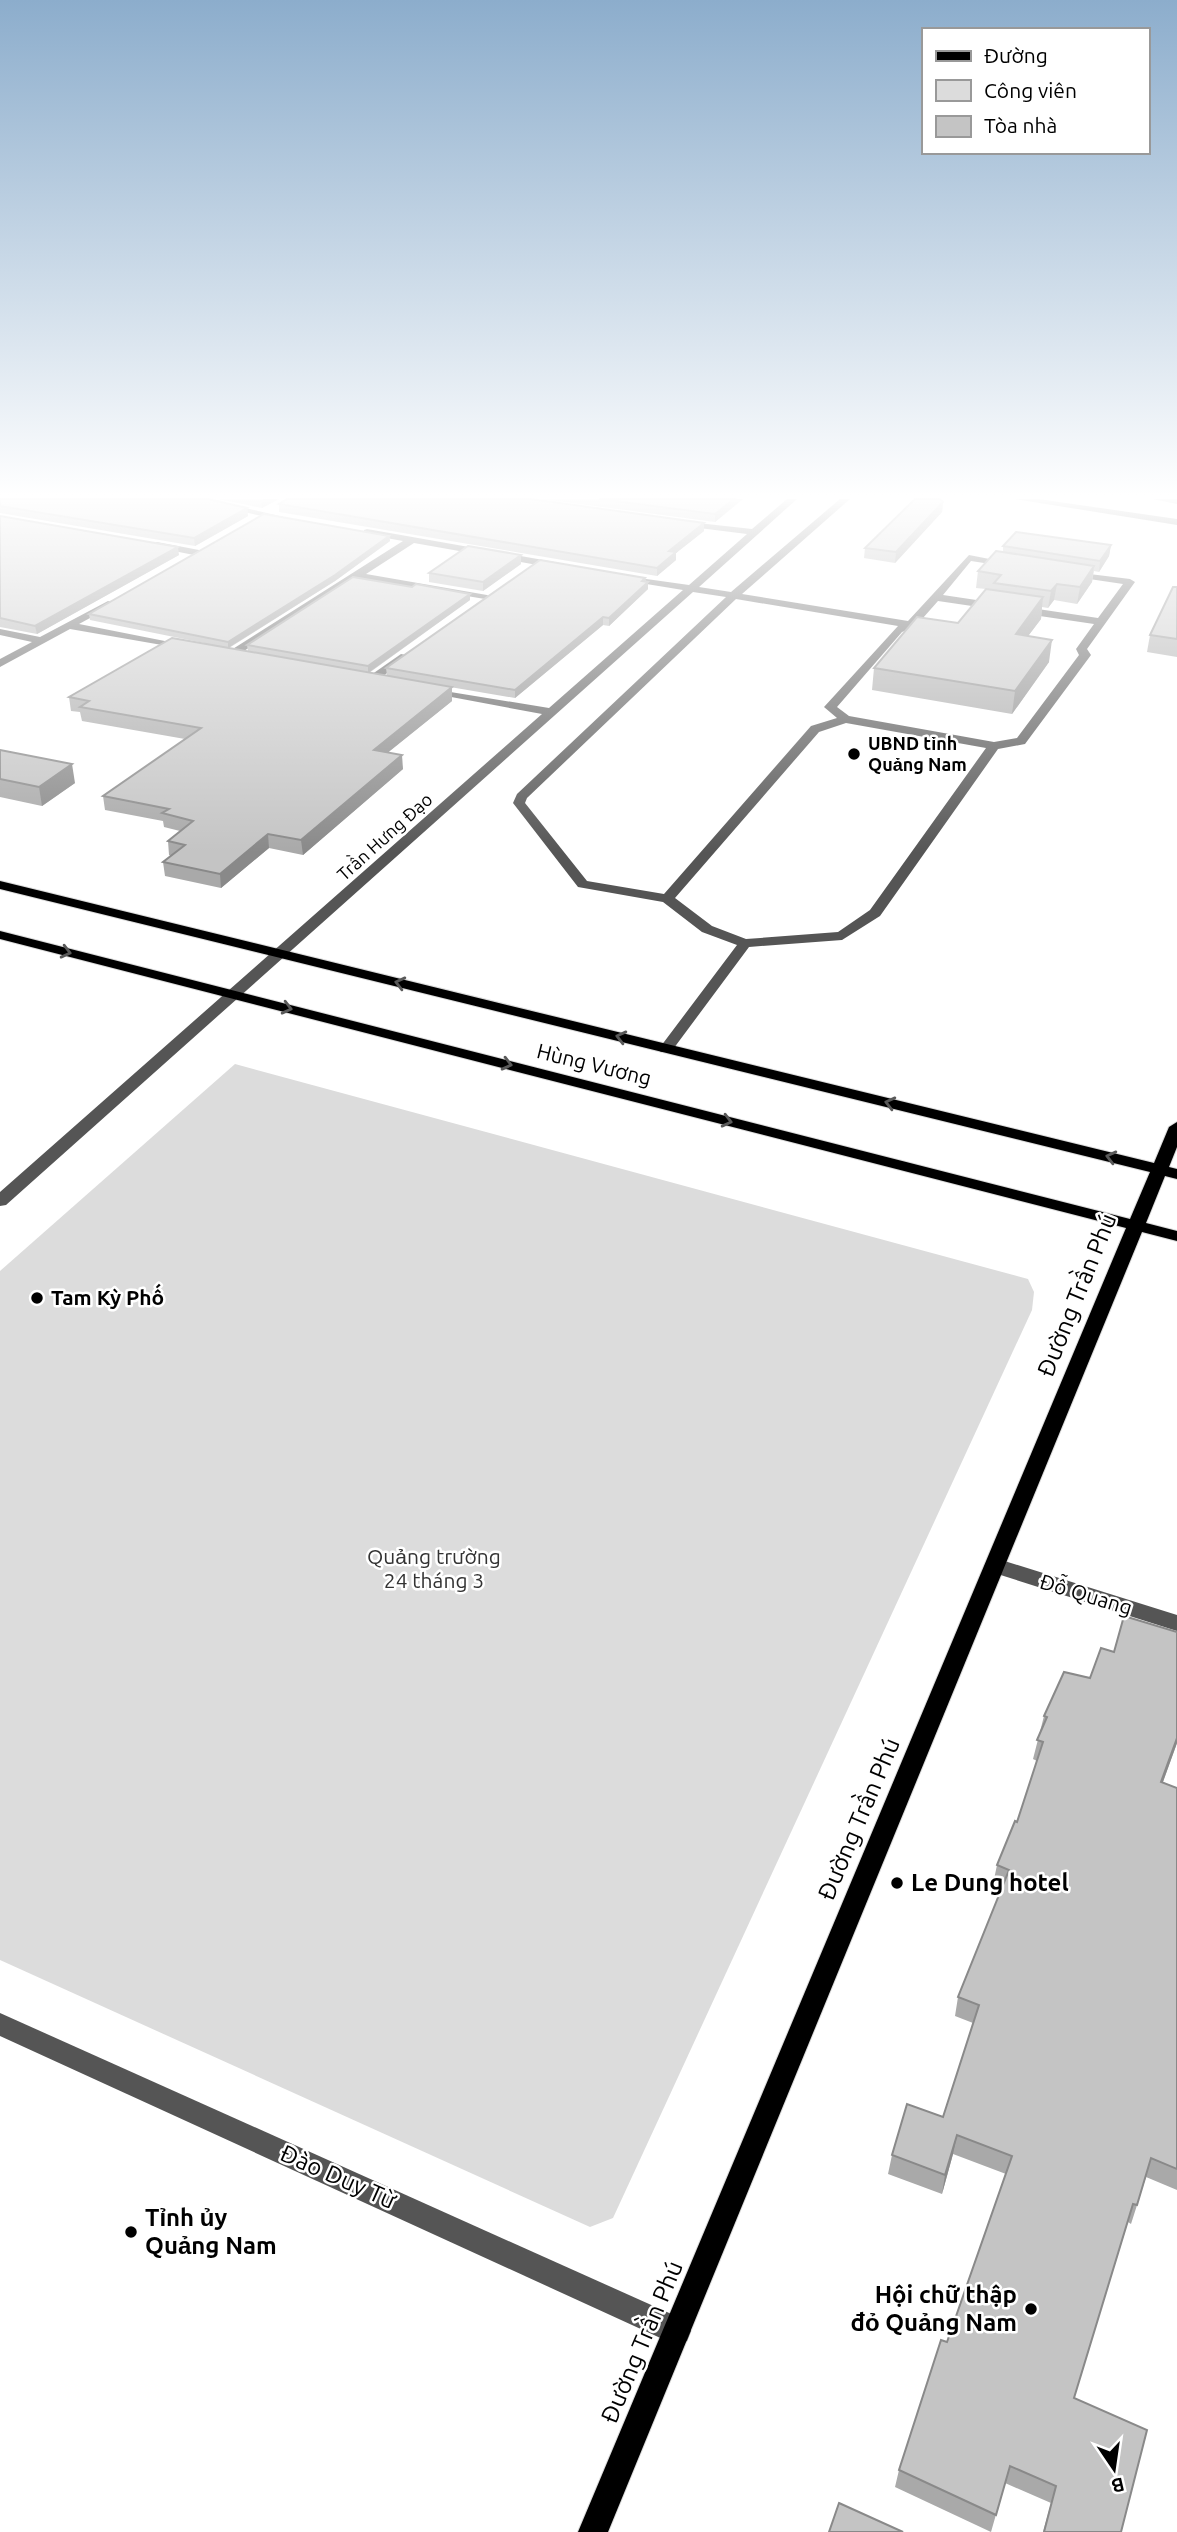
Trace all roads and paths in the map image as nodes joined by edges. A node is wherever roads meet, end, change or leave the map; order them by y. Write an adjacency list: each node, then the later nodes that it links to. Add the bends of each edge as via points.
1 (83, 617): 10 (street)
2 (290, 617): 17 (street)
3 (655, 617): 24 (street, Trần Hưng Đạo)
4 (712, 617): 28 (street, via 519,803 583,884)
5 (861, 617): 11 (street)
6 (918, 617): 11 (street)
7 (1069, 617): 9 (street)
8 (1105, 617): 9 (street)
9 (1101, 622): 26 (street, via 1081,649 1085,655 1021,741)
10 (69, 625): 13 (street); 14 (street)
11 (911, 625): 25 (street, via 898,630 830,707)
12 (0, 632): 13 (street)
13 (42, 640): 19 (street)
14 (205, 650)
15 (414, 650): 21 (street)
16 (218, 652): 17 (street)
17 (232, 654): 18 (street)
18 (244, 657)
19 (0, 664)
20 (360, 677): 21 (street)
21 (372, 679): 22 (street)
22 (386, 682)
23 (413, 687): 24 (street)
24 (550, 712): 31 (street, Trần Hưng Đạo)
25 (845, 719): 26 (street); 28 (street, via 815,729)
26 (994, 746): 30 (street, via 875,913 842,936)
27 (0, 884): 31 (main road, Hùng Vương)
28 (667, 899): 30 (street, via 707,929)
29 (0, 935): 32 (main road, Hùng Vương, one-way to 32)
30 (745, 943): 33 (street)
31 (282, 954): 32 (street, Trần Hưng Đạo); 33 (main road, Hùng Vương, one-way to 31)
32 (236, 995): 36 (street, Trần Hưng Đạo); 37 (main road, Hùng Vương, one-way to 37)
33 (666, 1048): 35 (main road, Hùng Vương, one-way to 33)
34 (1177, 1127): 35 (main road, Đường Trần Phú)
35 (1168, 1171): 37 (main road, Đường Trần Phú)
36 (0, 1201)
37 (1136, 1225): 38 (main road, Hùng Vương); 39 (main road, Đường Trần Phú)
38 (1177, 1236)
39 (995, 1566): 40 (street, Đỗ Quang); 42 (main road, Đường Trần Phú)
40 (1177, 1623)
41 (0, 2024): 42 (street, Đào Duy Từ)
42 (677, 2331): 43 (main road, Đường Trần Phú)
43 (593, 2532)

